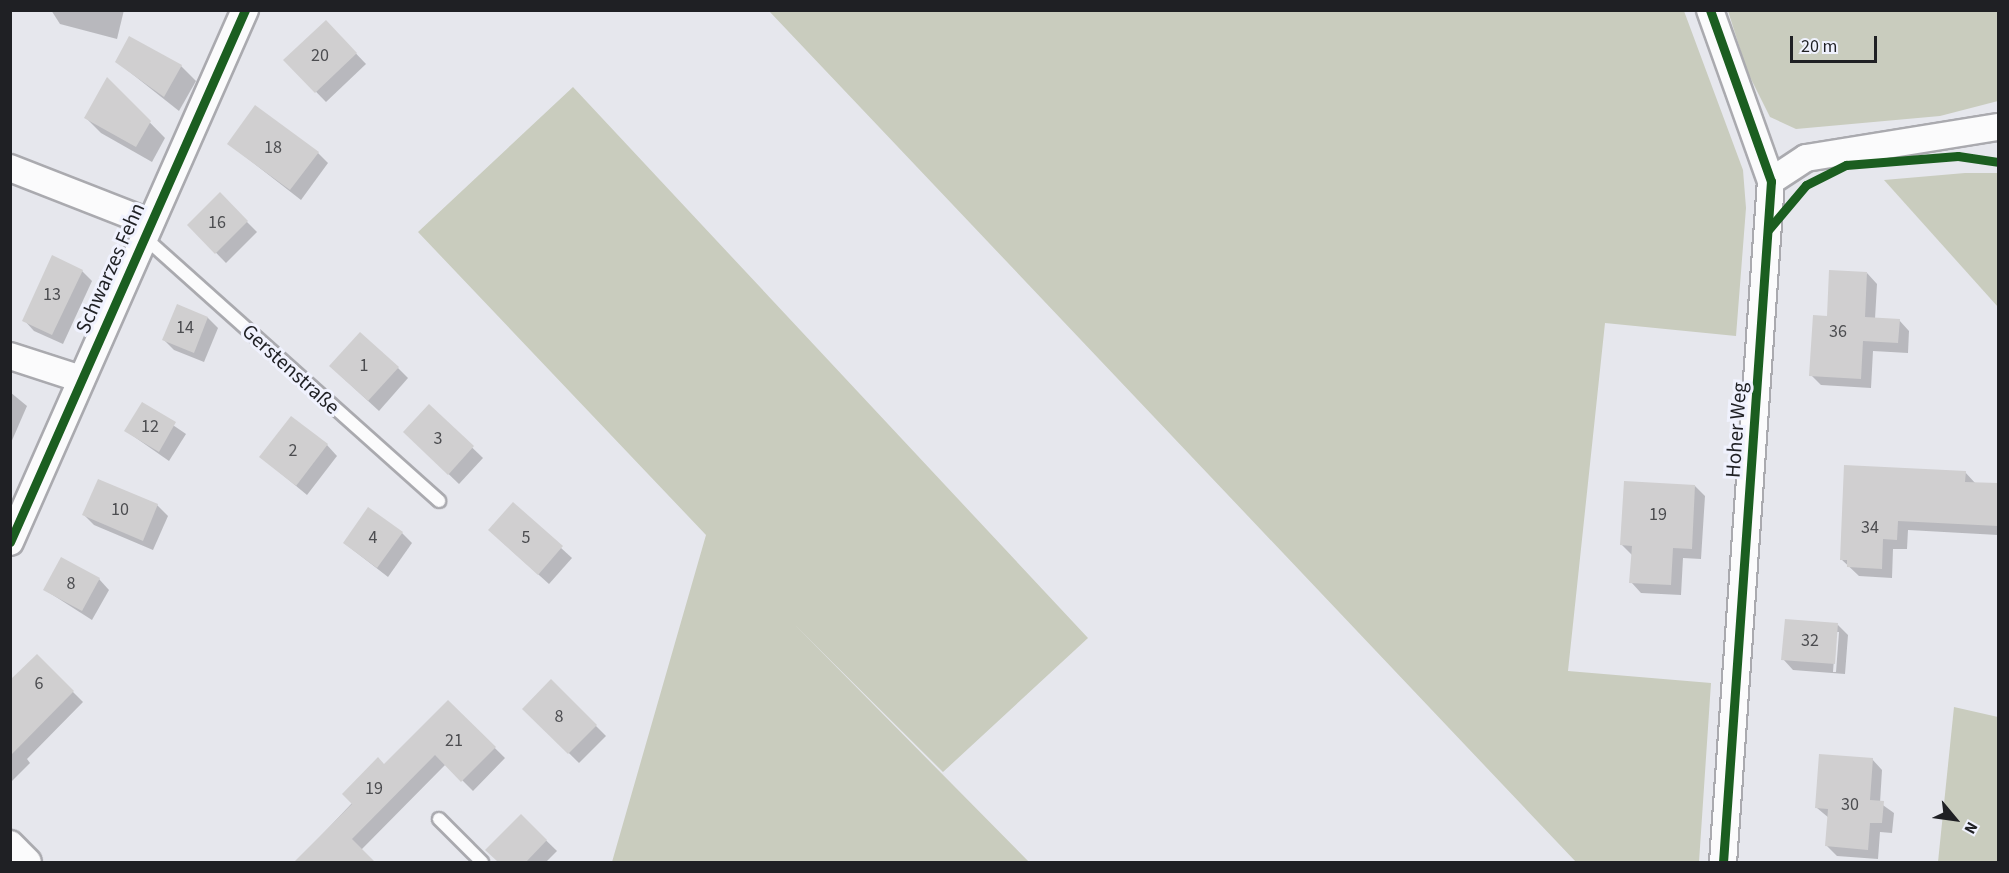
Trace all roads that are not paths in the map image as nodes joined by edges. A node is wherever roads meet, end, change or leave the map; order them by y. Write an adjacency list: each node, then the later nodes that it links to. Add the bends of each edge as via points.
1 (245, 10): 6 (street, Schwarzes Fehn)
2 (1710, 10): 5 (street, Hoher Weg)
3 (1998, 127): 5 (street, via 1806,158)
4 (10, 168): 6 (street)
5 (1771, 181): 15 (street, Hoher Weg)
6 (147, 230): 8 (street, Schwarzes Fehn); 9 (lane, Gerstenstraße)
7 (10, 356): 8 (street)
8 (81, 379): 10 (street, Schwarzes Fehn)
9 (439, 501)
10 (10, 542)
11 (439, 819): 14 (lane)
12 (10, 844): 13 (street)
13 (28, 862)
14 (482, 862)
15 (1723, 862)

